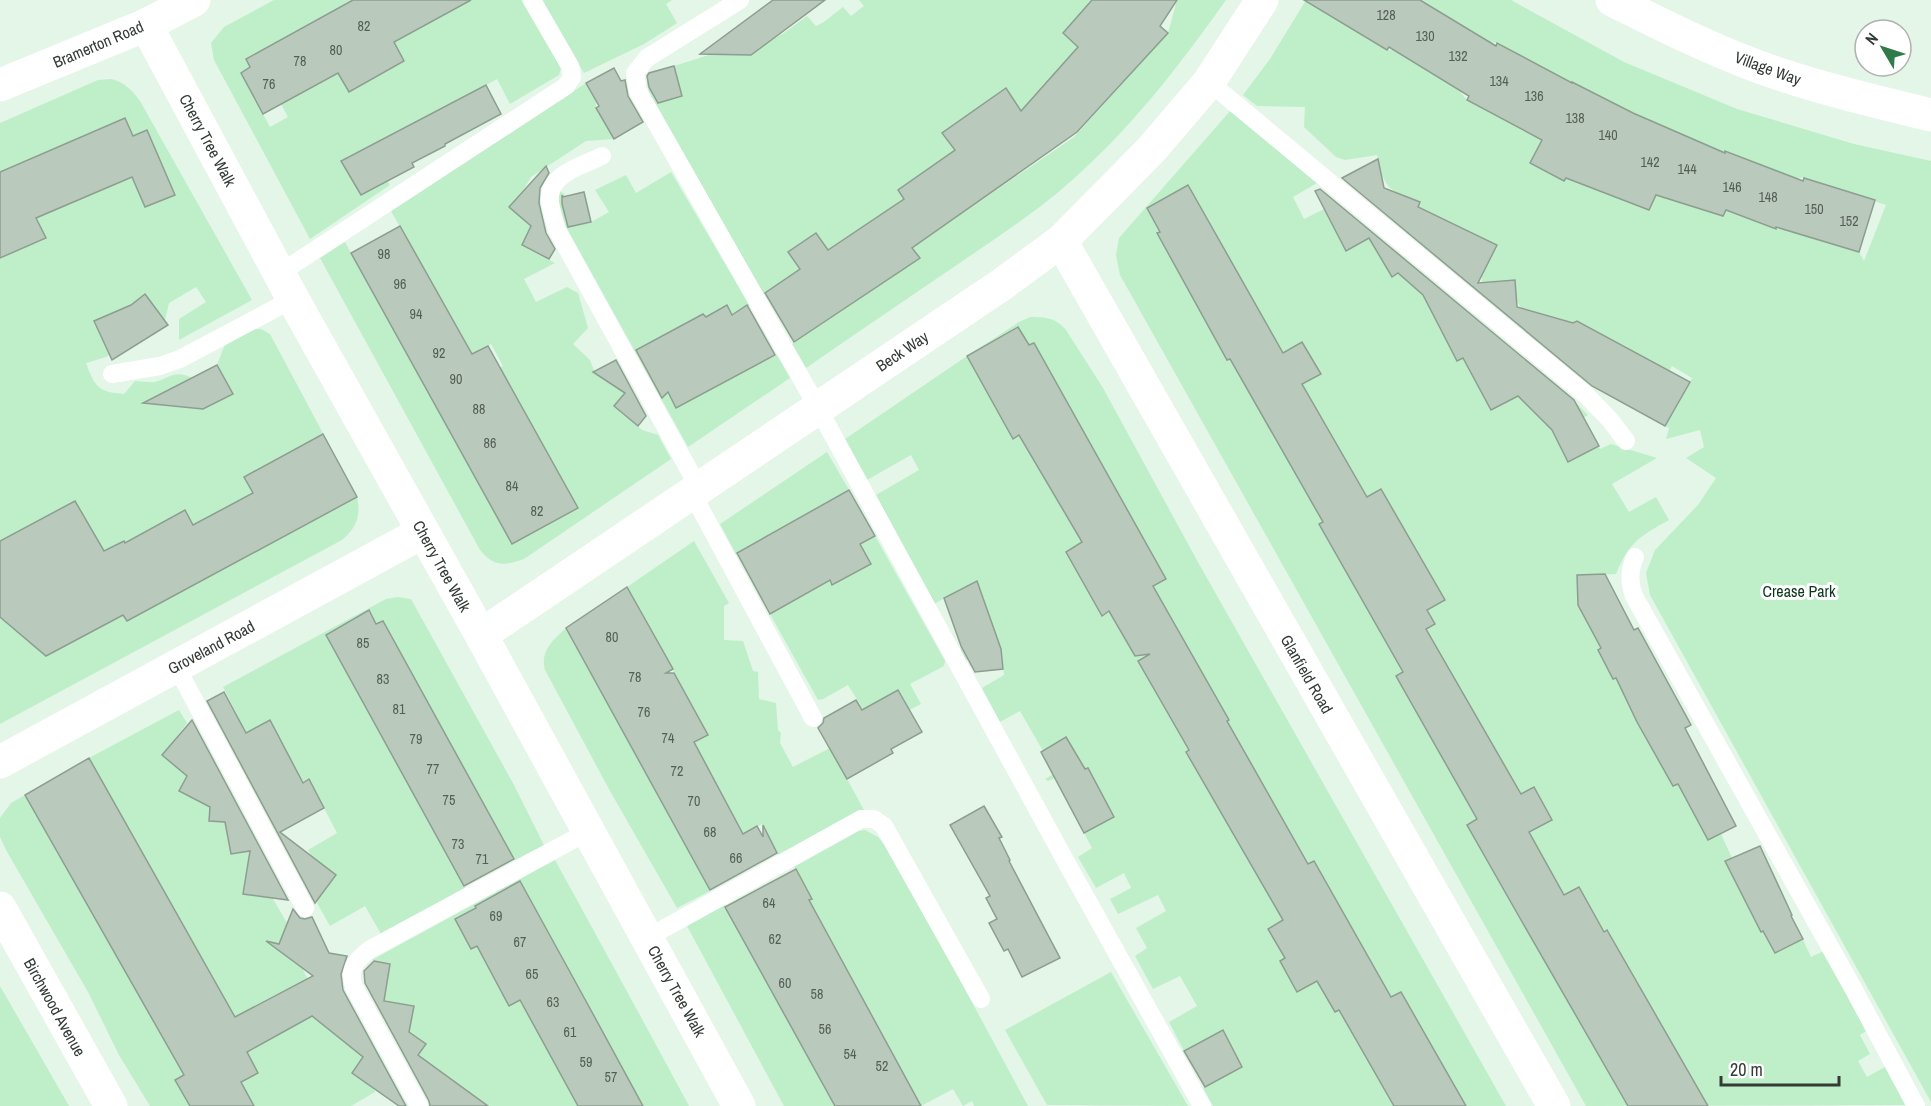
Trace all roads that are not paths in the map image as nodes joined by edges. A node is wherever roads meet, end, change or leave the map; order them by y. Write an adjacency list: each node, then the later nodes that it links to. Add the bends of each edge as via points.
1 (194, 0): 6 (street, Bramerton Road)
2 (532, 0): 12 (lane, via 570,66 572,77 566,86)
3 (740, 0): 14 (lane, via 646,58 635,73 638,91)
4 (1262, 0): 7 (street, Beck Way)
5 (1612, 0): 9 (street, Village Way, via 1758,67 1850,96)
6 (146, 25): 8 (street, Bramerton Road); 12 (street, Cherry Tree Walk)
7 (1209, 82): 11 (street, Beck Way, via 1151,150); 15 (lane, via 1586,395)
8 (0, 86)
9 (1931, 115)
10 (602, 156): 16 (lane, via 555,182 550,200 557,230)
11 (1061, 241): 14 (street, Beck Way); 32 (street, Glanfield Road)
12 (287, 286): 13 (lane, via 180,359); 17 (street, Cherry Tree Walk)
13 (112, 374)
14 (818, 408): 16 (street, Beck Way); 31 (lane)
15 (1626, 441)
16 (695, 490): 19 (street, Beck Way); 21 (lane)
17 (423, 532): 19 (street, Cherry Tree Walk); 20 (street, Groveland Road)
18 (1635, 557): 33 (lane, via 1629,570 1634,597)
19 (481, 635): 23 (street, Cherry Tree Walk)
20 (176, 666): 22 (street, Groveland Road); 25 (lane)
21 (813, 718)
22 (0, 762)
23 (590, 831): 26 (street, Cherry Tree Walk); 29 (lane, via 358,958 351,978 354,987)
24 (0, 908): 28 (street, Birchwood Avenue)
25 (305, 908)
26 (647, 938): 27 (lane, via 861,819 874,819 884,826); 30 (street, Cherry Tree Walk)
27 (981, 999)
28 (111, 1106)
29 (419, 1106)
30 (739, 1106)
31 (1202, 1106)
32 (1554, 1106)
33 (1916, 1106)

